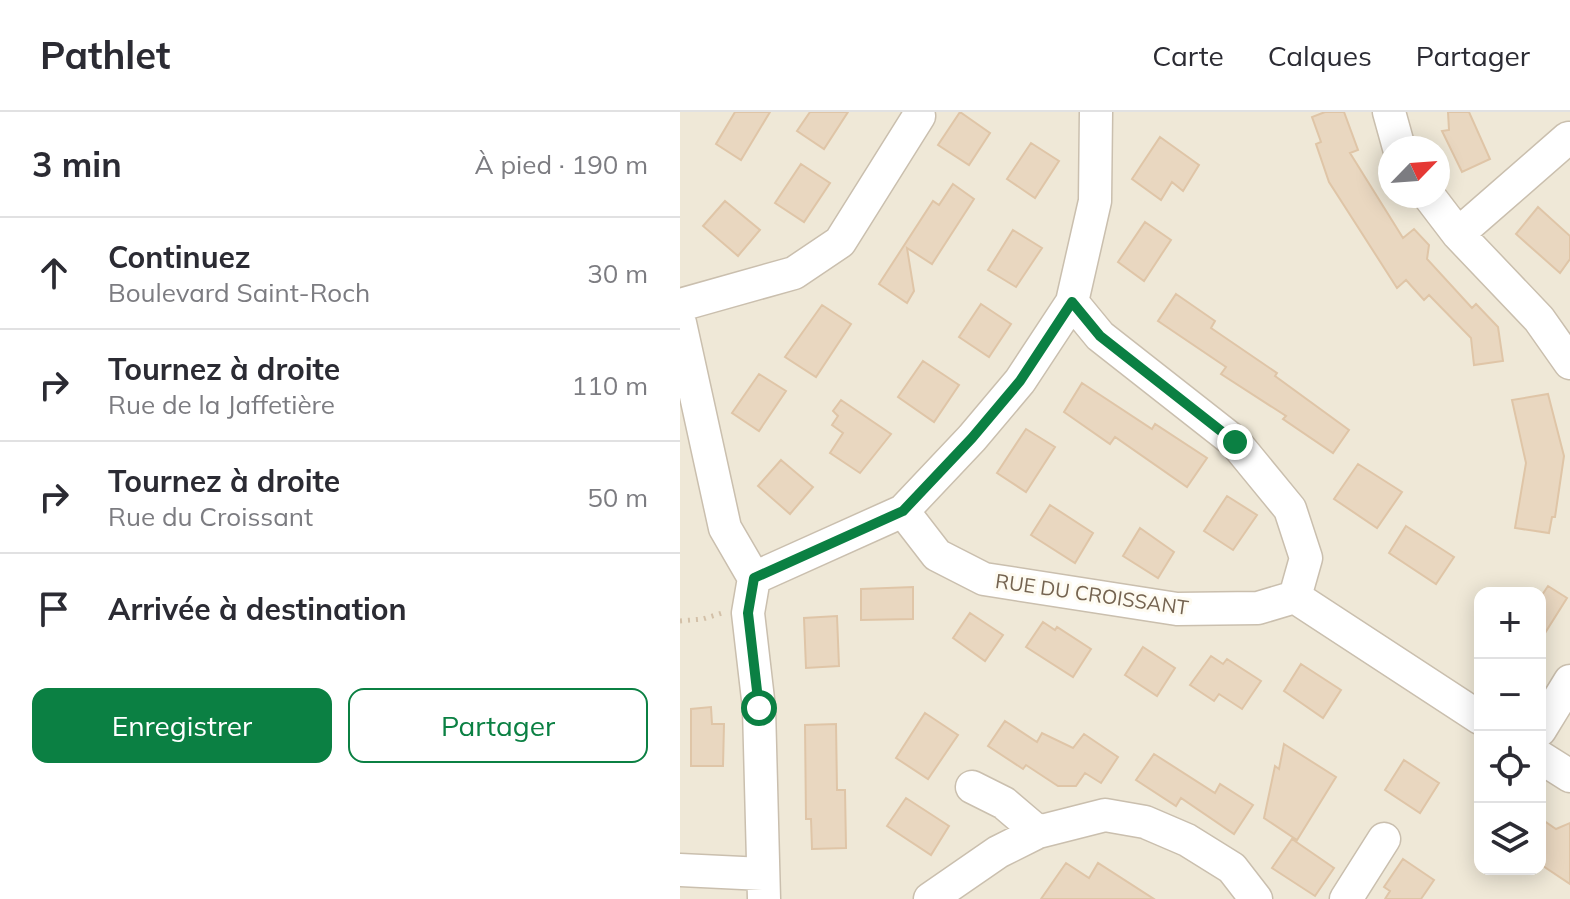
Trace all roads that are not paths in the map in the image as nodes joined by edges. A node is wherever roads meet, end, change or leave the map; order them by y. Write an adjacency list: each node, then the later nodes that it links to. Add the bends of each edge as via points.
1 (1096, 112): 8 (street, via 1095,201)
2 (1389, 112): 4 (street)
3 (919, 116): 9 (street, via 840,242 794,273)
4 (1396, 136)
5 (1570, 139): 7 (street)
6 (1438, 208): 7 (street)
7 (1458, 234): 11 (street, via 1539,319)
8 (1072, 302): 12 (street, via 1020,381); 14 (street, via 1100,336 1235,442 1290,509 1306,558)
9 (680, 305)
10 (680, 323): 13 (street, via 725,528)
11 (1570, 363)
12 (903, 511): 13 (street); 14 (street, RUE DU CROISSANT, via 937,555 984,579 1177,609 1258,608)
13 (754, 578): 24 (street, via 748,613 759,708)
14 (1295, 597): 16 (street)
15 (1570, 681): 17 (street)
16 (1474, 714)
17 (1546, 720)
18 (1546, 761): 19 (street)
19 (1570, 776)
20 (972, 787): 21 (street, via 1004,803)
21 (1038, 832): 25 (street, via 998,852); 26 (street, via 1105,815 1145,822 1232,868)
22 (1384, 839): 27 (street)
23 (680, 870): 24 (street)
24 (764, 886)
25 (930, 899)
26 (1256, 899)
27 (1346, 899)

